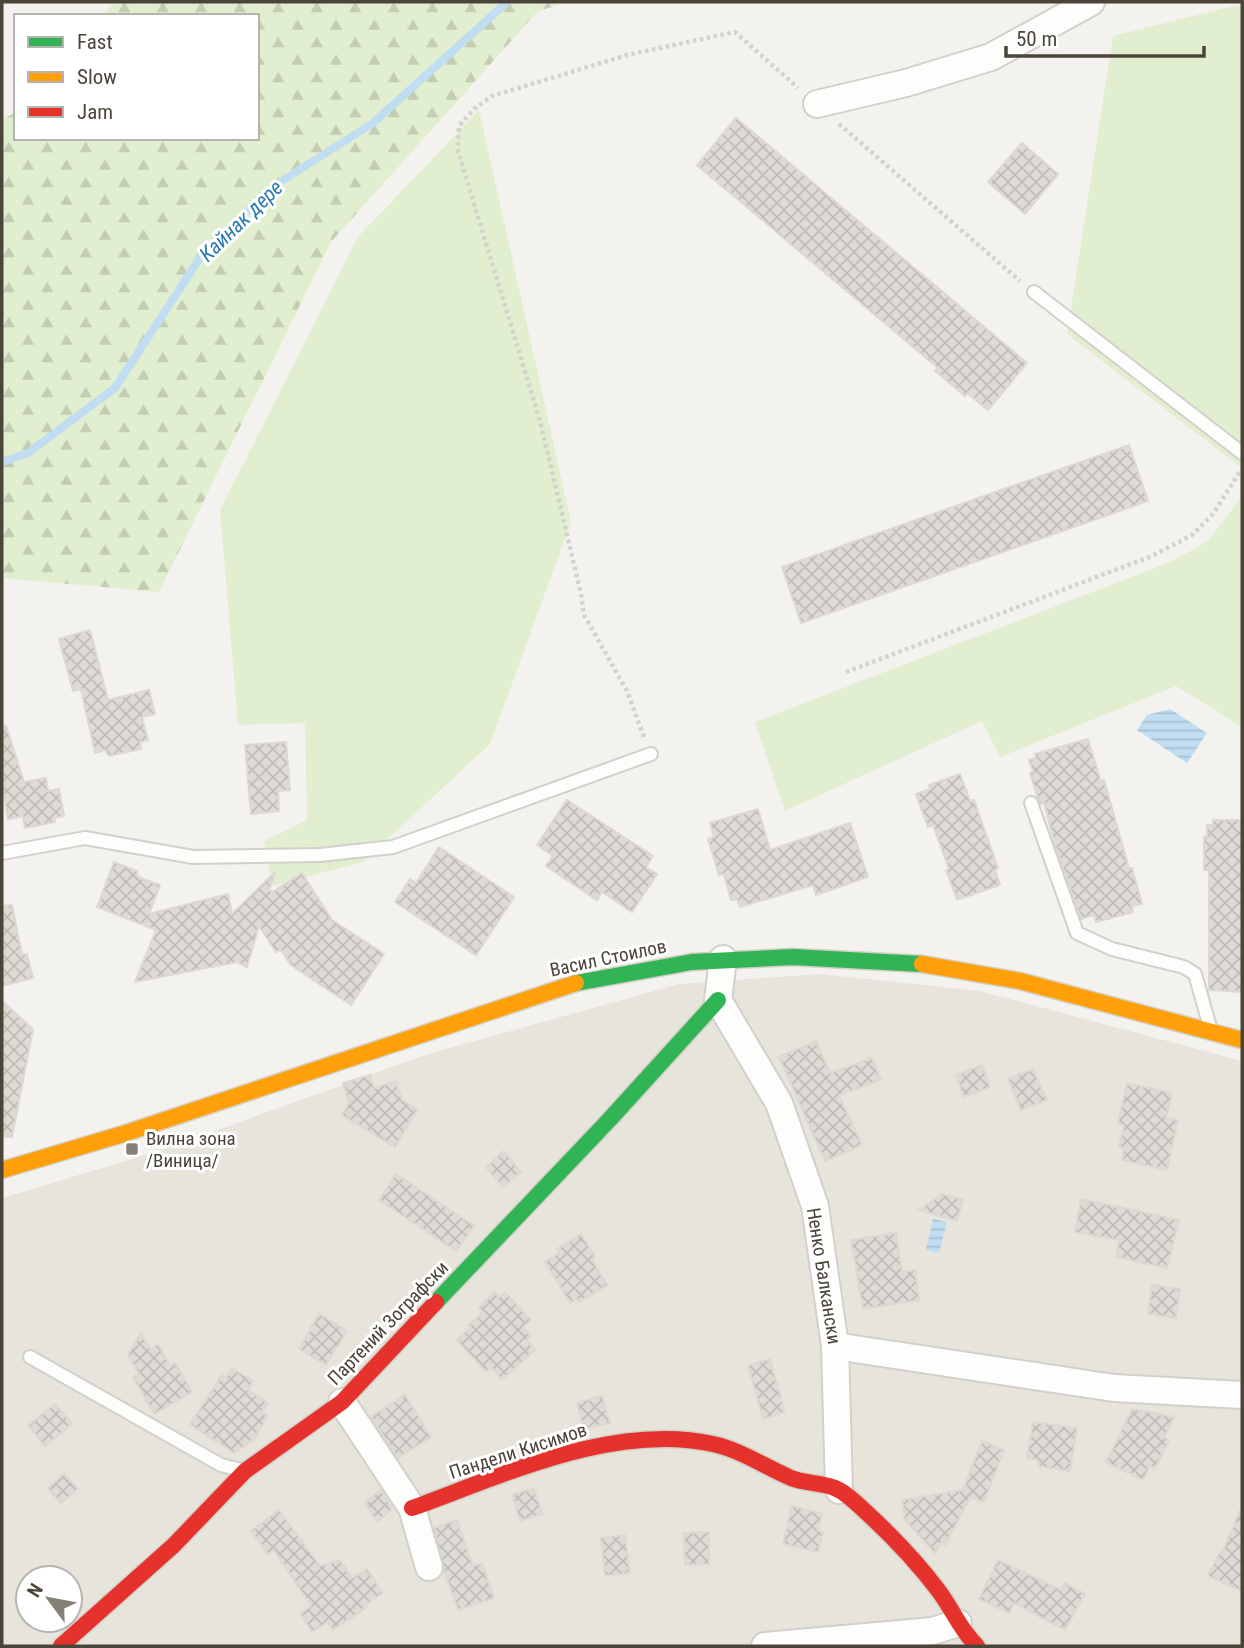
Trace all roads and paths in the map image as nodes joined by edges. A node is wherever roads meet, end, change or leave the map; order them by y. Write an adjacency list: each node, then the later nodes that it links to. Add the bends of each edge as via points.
1 (1091, 2): 2 (street, via 991,57)
2 (817, 104): 3 (path); 7 (path, via 735,32 627,55 492,96 459,126 458,152 540,421 583,615 627,691)
3 (1034, 292): 4 (lane)
4 (1242, 453)
5 (1242, 469): 6 (path, via 1213,514 1192,536)
6 (846, 672)
7 (651, 754): 9 (lane, via 393,847 320,855 193,857 85,838)
8 (1031, 803): 12 (lane, via 1077,933 1112,949 1184,967 1195,974)
9 (2, 853)
10 (723, 959): 11 (street); 12 (street, Васил Стоилов, via 793,957 919,964 1020,981); 14 (street, Васил Стоилов, via 569,984 123,1134)
11 (718, 1000): 15 (street, Ненко Балкански, via 779,1103 815,1206); 18 (street, Партений Зографски)
12 (1211, 1031): 13 (street, Васил Стоилов)
13 (1242, 1040)
14 (2, 1170)
15 (835, 1346): 17 (street, via 1114,1388); 20 (street, Ненко Балкански)
16 (30, 1357): 19 (lane, via 221,1465)
17 (1242, 1395)
18 (342, 1402): 19 (street, Партений Зографски); 21 (street)
19 (244, 1471): 24 (street, Партений Зографски, via 174,1545)
20 (839, 1490): 21 (street, Пандели Кисимов, via 793,1479 713,1444 671,1439 579,1451); 23 (street, Пандели Кисимов, via 882,1528 939,1591)
21 (412, 1508): 22 (street)
22 (429, 1567)
23 (958, 1623): 25 (street, via 933,1631); 26 (street, Пандели Кисимов)
24 (61, 1646)
25 (772, 1646)
26 (977, 1646)

